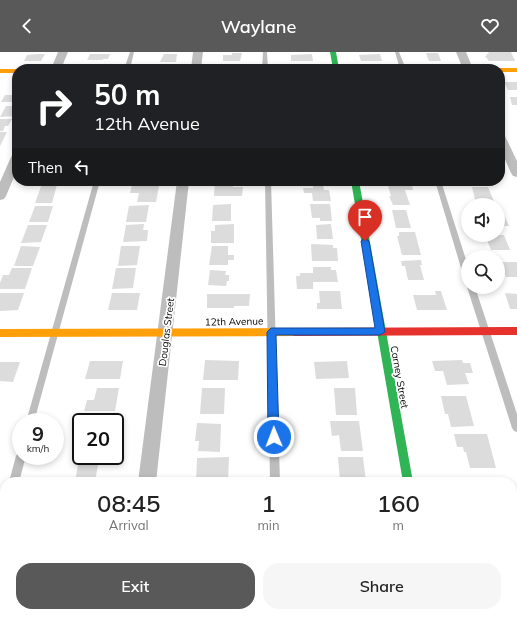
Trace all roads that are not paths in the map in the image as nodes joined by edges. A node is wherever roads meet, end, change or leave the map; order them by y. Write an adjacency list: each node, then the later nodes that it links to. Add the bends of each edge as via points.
1 (63, 52): 8 (street)
2 (132, 52): 9 (lane)
3 (198, 52): 10 (street)
4 (265, 52): 11 (lane)
5 (333, 52): 12 (street)
6 (397, 52): 13 (lane)
7 (461, 52): 14 (street)
8 (58, 64)
9 (128, 64)
10 (197, 64)
11 (265, 64)
12 (335, 64)
13 (401, 64)
14 (466, 64)
15 (505, 70): 16 (street)
16 (517, 70)
17 (0, 71): 18 (street)
18 (12, 71)
19 (505, 147): 21 (street)
20 (12, 168): 27 (street)
21 (517, 173)
22 (95, 186): 36 (lane)
23 (182, 186): 35 (street, Douglas Street)
24 (268, 186): 31 (lane)
25 (356, 186): 32 (street, Carney Street)
26 (440, 186): 28 (lane)
27 (0, 196)
28 (461, 255)
29 (473, 294): 33 (lane)
30 (517, 331): 33 (street, 12th Avenue)
31 (271, 332): 32 (street, 12th Avenue); 35 (street, 12th Avenue); 42 (lane)
32 (380, 332): 33 (street, 12th Avenue); 43 (street, Carney Street)
33 (485, 332): 38 (lane)
34 (0, 333): 36 (street, 12th Avenue)
35 (166, 333): 36 (street, 12th Avenue); 41 (street, Douglas Street)
36 (55, 334): 37 (lane)
37 (33, 413)
38 (517, 428)
39 (19, 465): 40 (lane)
40 (15, 477)
41 (148, 477)
42 (275, 477)
43 (407, 477)

